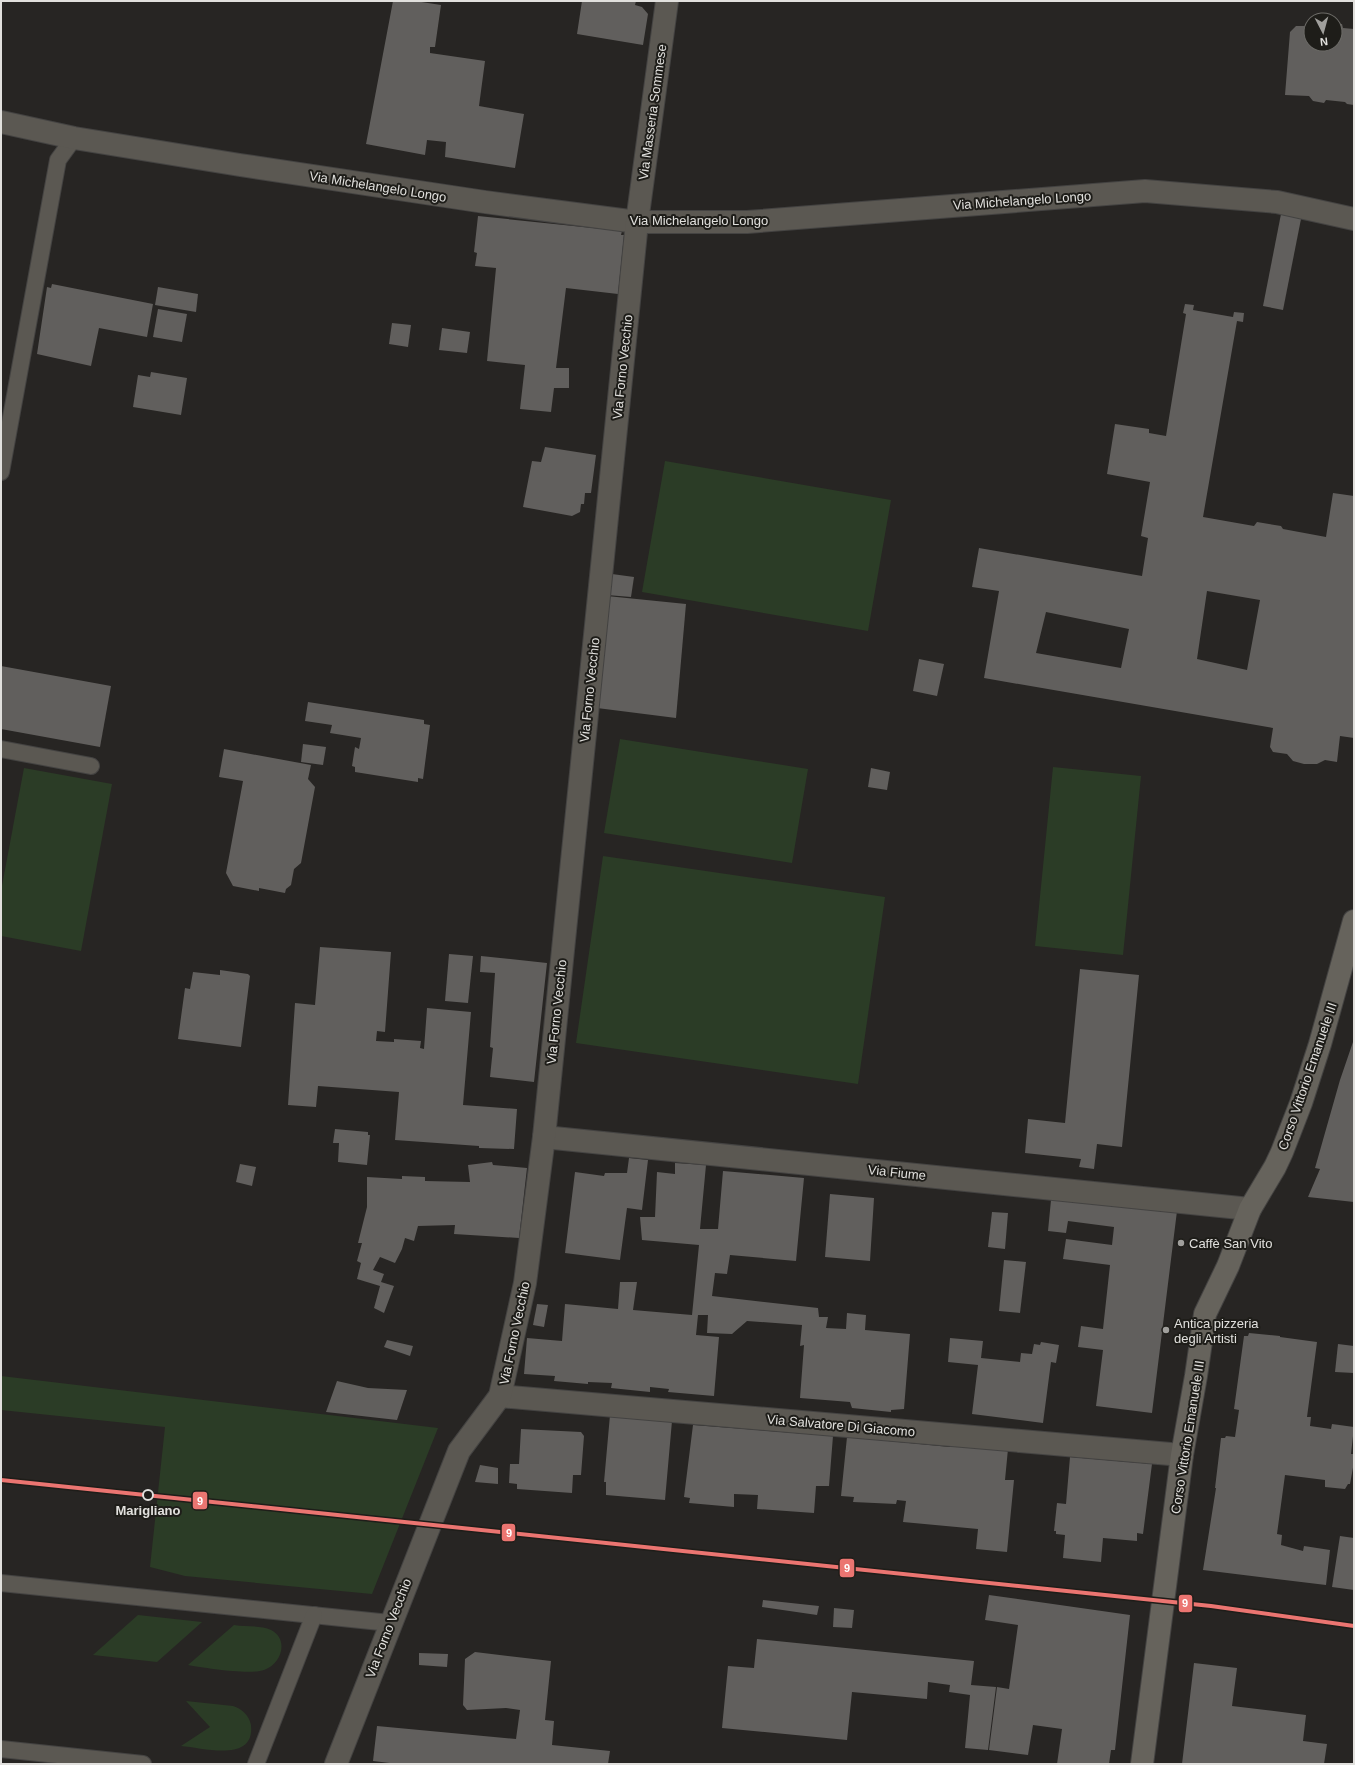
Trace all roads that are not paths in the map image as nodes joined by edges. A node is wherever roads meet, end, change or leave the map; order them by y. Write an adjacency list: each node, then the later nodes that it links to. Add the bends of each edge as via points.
1 (667, 1): 5 (street, Via Masseria Sommese)
2 (1, 122): 3 (street, Via Michelangelo Longo)
3 (74, 138): 5 (street, Via Michelangelo Longo, via 484,202); 6 (lane, via 58,160)
4 (1354, 219): 5 (street, Via Michelangelo Longo, via 1277,202 1145,191 747,222)
5 (637, 222): 10 (street, Via Forno Vecchio)
6 (1, 472)
7 (1, 749): 8 (lane)
8 (91, 766)
9 (1353, 929): 11 (street, Corso Vittorio Emanuele III, via 1301,1103 1275,1167)
10 (544, 1137): 11 (street, Via Fiume); 12 (street, Via Forno Vecchio, via 525,1283)
11 (1250, 1209): 13 (street, Corso Vittorio Emanuele III, via 1228,1266 1205,1314)
12 (500, 1396): 13 (street, Via Salvatore Di Giacomo); 16 (street, Via Forno Vecchio, via 459,1451)
13 (1182, 1455): 21 (street, Corso Vittorio Emanuele III)
14 (1, 1583): 15 (lane)
15 (314, 1615): 16 (lane); 19 (lane)
16 (390, 1623): 20 (street, Via Forno Vecchio)
17 (1, 1749): 18 (lane)
18 (143, 1764)
19 (256, 1764)
20 (336, 1764)
21 (1142, 1764)

